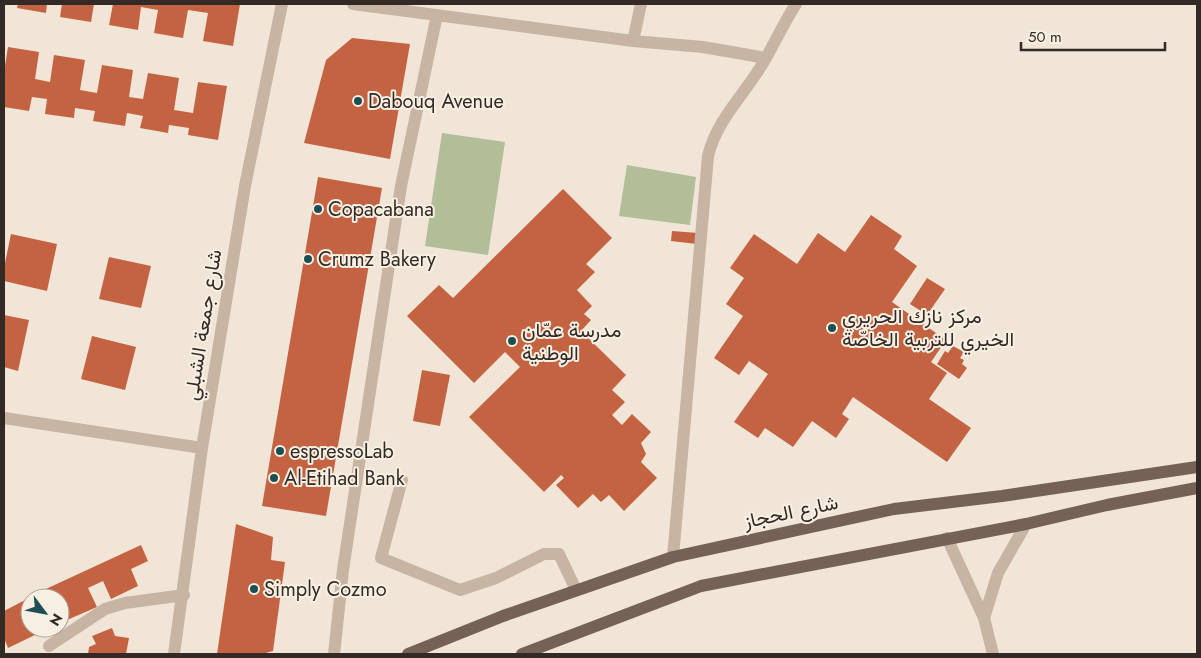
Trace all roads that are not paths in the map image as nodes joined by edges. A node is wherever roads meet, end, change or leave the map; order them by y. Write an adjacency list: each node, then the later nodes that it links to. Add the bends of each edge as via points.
1 (282, 4): 9 (street, شارع جمعة الشبلي, via 245,186)
2 (353, 4): 5 (street)
3 (641, 4): 6 (street)
4 (796, 4): 7 (street)
5 (437, 15): 6 (street); 21 (street, via 401,186 343,570)
6 (633, 41): 7 (street, via 704,47)
7 (766, 58): 15 (street, via 712,139 708,156)
8 (4, 418): 9 (street)
9 (202, 448): 17 (street, شارع جمعة الشبلي)
10 (1197, 467): 15 (main road, شارع الحجاز, via 894,509)
11 (402, 480): 16 (street, via 381,558 460,590 496,578 544,554 559,554)
12 (1197, 488): 13 (main road)
13 (1026, 524): 14 (main road); 18 (street, via 998,573)
14 (947, 538): 18 (street); 23 (main road, via 701,586)
15 (673, 557): 16 (main road, شارع الحجاز)
16 (576, 590): 22 (main road, شارع الحجاز)
17 (184, 595): 19 (street, via 105,609); 20 (street, شارع جمعة الشبلي)
18 (984, 618): 24 (street)
19 (49, 646)
20 (174, 654)
21 (334, 654)
22 (408, 654)
23 (522, 654)
24 (993, 654)

